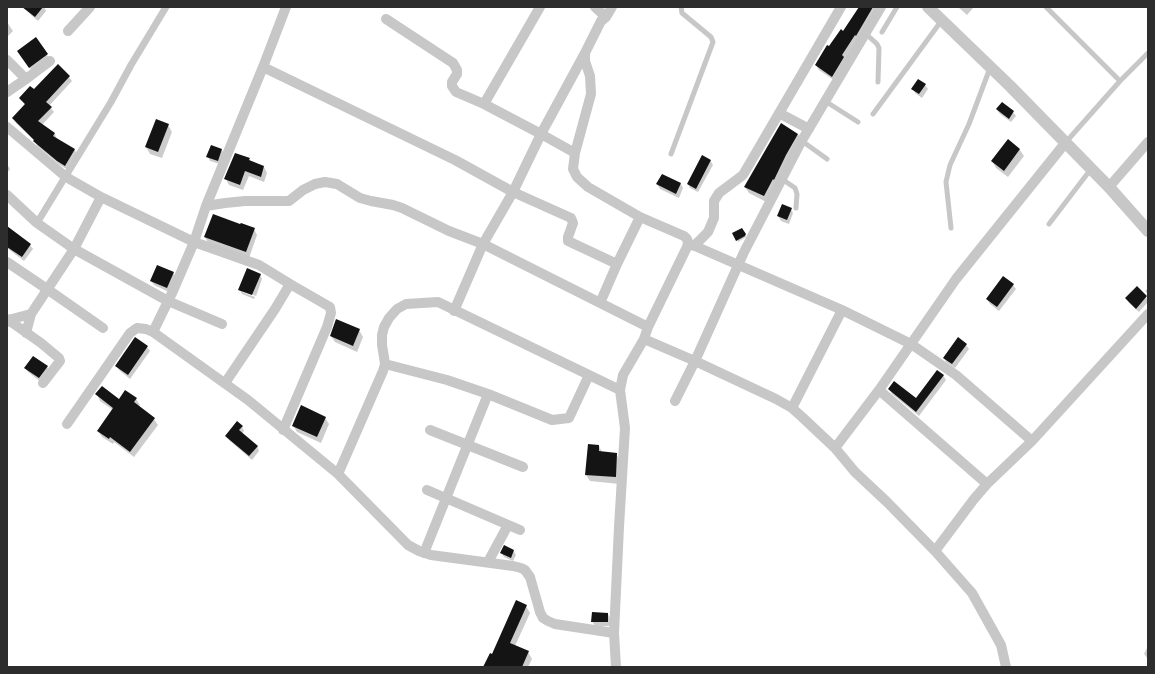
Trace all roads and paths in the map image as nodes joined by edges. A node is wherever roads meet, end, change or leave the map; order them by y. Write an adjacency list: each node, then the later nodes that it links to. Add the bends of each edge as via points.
1 (90, 7): 16 (street)
2 (166, 7): 44 (street)
3 (286, 7): 23 (street)
4 (540, 7): 30 (street)
5 (595, 7): 13 (street)
6 (612, 7): 13 (street)
7 (681, 7): 41 (lane, via 682,13 711,37 713,42)
8 (841, 7): 31 (street)
9 (881, 7): 18 (street)
10 (897, 7): 17 (lane)
11 (928, 7): 15 (street)
12 (1046, 7): 26 (lane)
13 (606, 17): 19 (street, via 601,21)
14 (386, 20): 30 (street, via 453,64 457,74 452,82 453,89)
15 (942, 20): 24 (street); 32 (lane)
16 (68, 31)
17 (882, 32)
18 (866, 34): 27 (lane, via 878,44); 29 (street)
19 (584, 53): 36 (street); 40 (street, via 590,76 591,94)
20 (1148, 53): 26 (lane)
21 (7, 60): 25 (street)
22 (50, 61): 25 (street)
23 (263, 67): 47 (street, via 455,160); 50 (street)
24 (990, 67): 38 (street); 55 (lane, via 950,165 946,182)
25 (26, 79): 28 (street)
26 (1120, 81): 38 (lane)
27 (878, 82)
28 (7, 92)
29 (825, 101): 33 (lane); 35 (street)
30 (484, 104): 36 (street)
31 (779, 113): 35 (street); 59 (street, via 743,175 714,201 714,218 708,232)
32 (873, 114)
33 (858, 122)
34 (7, 127): 44 (street)
35 (809, 128): 37 (street)
36 (541, 134): 40 (street); 47 (street)
37 (802, 141): 42 (lane); 45 (street)
38 (1066, 142): 43 (street); 79 (street, via 956,279)
39 (1148, 142): 46 (street)
40 (575, 153): 52 (street, via 573,169 577,177 588,187)
41 (671, 154)
42 (827, 159)
43 (1091, 168): 46 (street); 54 (lane)
44 (66, 177): 49 (street); 53 (street)
45 (782, 179): 51 (lane, via 795,188); 63 (street)
46 (1109, 187): 56 (street)
47 (513, 192): 58 (street); 62 (street, via 571,218 573,223 568,241)
48 (7, 195): 53 (street)
49 (101, 197): 57 (street); 60 (street)
50 (206, 206): 57 (street); 58 (street, via 245,201 289,201 303,190 325,182 337,184 371,202 402,208)
51 (796, 208)
52 (640, 217): 59 (street, via 684,236); 62 (street)
53 (37, 224): 60 (street)
54 (1049, 224)
55 (951, 228)
56 (1148, 231)
57 (194, 242): 64 (street, via 259,265); 66 (street)
58 (483, 244): 67 (street); 69 (street)
59 (691, 245): 63 (street); 74 (street, via 687,247)
60 (74, 249): 65 (street); 66 (street)
61 (7, 262): 65 (street)
62 (617, 264): 67 (street)
63 (737, 265): 68 (street); 80 (street)
64 (290, 284): 84 (street); 91 (street, via 330,307 331,313)
65 (47, 289): 70 (street); 75 (street)
66 (168, 301): 73 (street); 76 (street)
67 (600, 303): 74 (street)
68 (842, 310): 79 (street); 89 (street)
69 (454, 311): 81 (street, via 438,302 406,304 397,309 389,318 382,335); 82 (street)
70 (30, 314): 72 (street); 77 (street)
71 (1148, 314): 93 (street)
72 (7, 320): 77 (street)
73 (222, 324)
74 (648, 327): 78 (street)
75 (103, 328)
76 (153, 332): 84 (street); 90 (street, via 141,328 133,330)
77 (26, 333): 83 (street, via 59,358 60,361)
78 (644, 339): 80 (street); 85 (street, via 623,374)
79 (911, 344): 86 (street); 93 (street, via 956,375)
80 (695, 361): 88 (street); 89 (street)
81 (385, 364): 87 (street); 97 (street)
82 (589, 375): 85 (street); 87 (street, via 569,418 552,420)
83 (43, 383)
84 (225, 383): 91 (street)
85 (620, 390): 106 (street, via 625,428)
86 (879, 390): 95 (street); 98 (street)
87 (488, 394): 94 (street)
88 (675, 401)
89 (792, 408): 95 (street)
90 (67, 424)
91 (283, 430): 97 (street)
92 (430, 430): 94 (street)
93 (1032, 441): 98 (street)
94 (468, 445): 96 (street); 100 (street)
95 (835, 448): 103 (street, via 855,472)
96 (523, 467)
97 (338, 474): 104 (street, via 408,545)
98 (987, 484): 103 (street)
99 (427, 490): 100 (street)
100 (446, 498): 101 (street); 104 (street)
101 (508, 525): 102 (street); 105 (street)
102 (520, 530)
103 (935, 551): 108 (street, via 972,593 1001,645)
104 (424, 553): 105 (street)
105 (488, 562): 106 (street, via 525,570 530,577 540,612 548,621)
106 (614, 632): 107 (street)
107 (616, 667)
108 (1006, 667)

